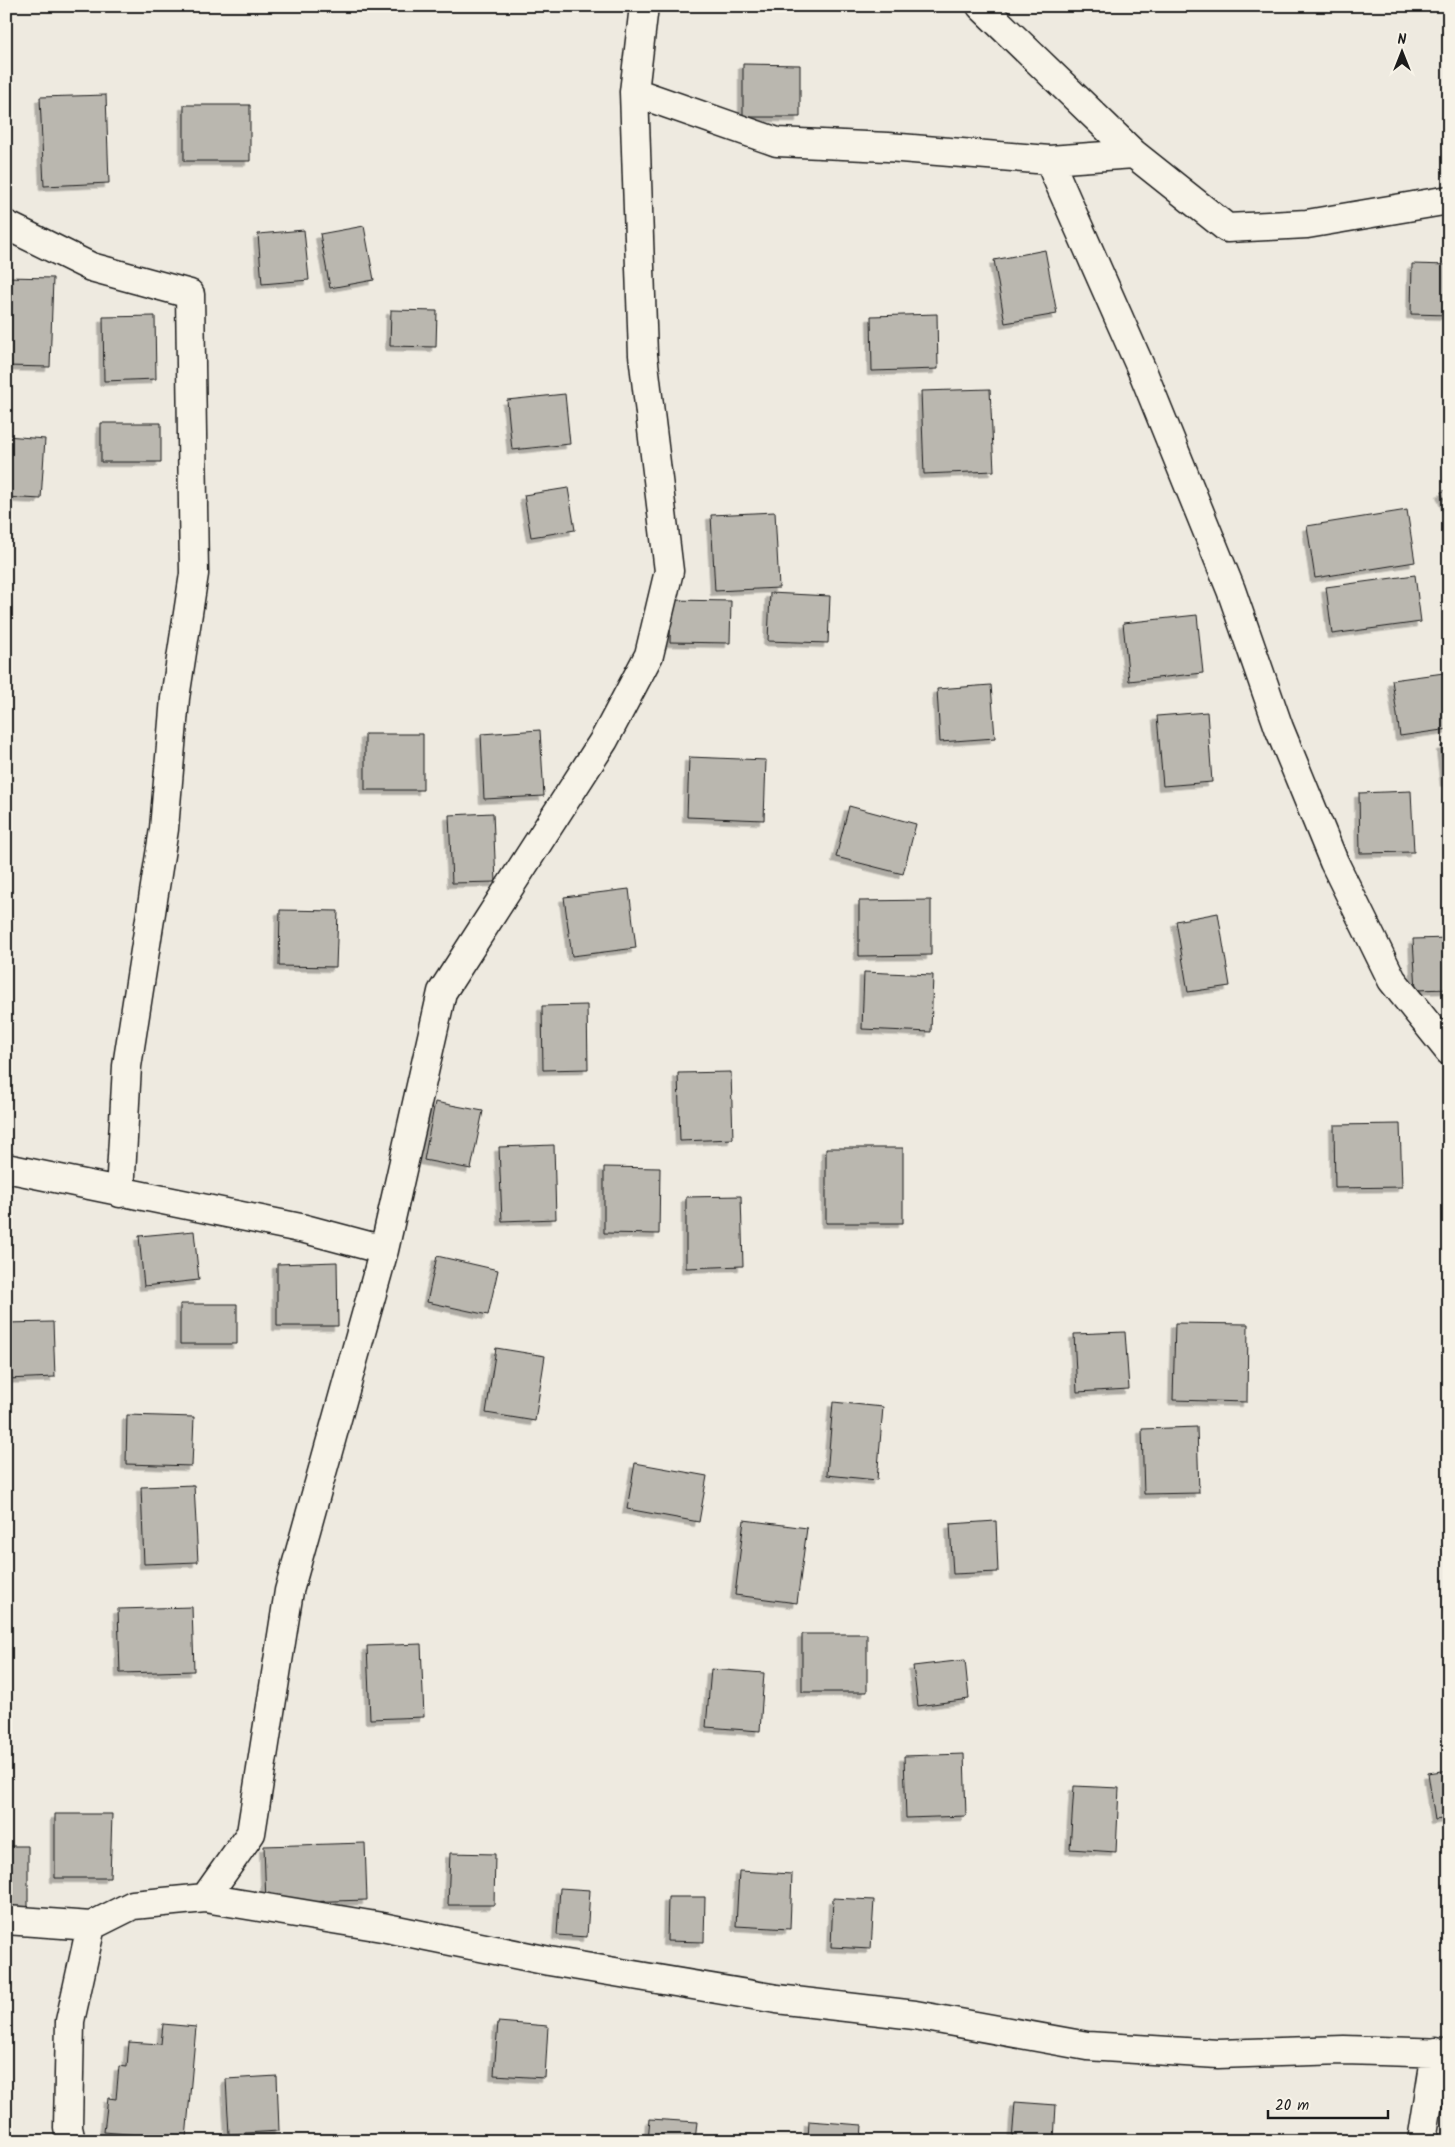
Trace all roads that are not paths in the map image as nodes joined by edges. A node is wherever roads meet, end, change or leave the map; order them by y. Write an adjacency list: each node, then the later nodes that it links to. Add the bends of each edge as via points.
1 (644, 6): 3 (street)
2 (981, 6): 4 (street)
3 (634, 92): 5 (street, via 777,142); 11 (street, via 643,355 669,571 649,655 604,740 442,992)
4 (1134, 154): 5 (street); 6 (street, via 1228,228 1307,224)
5 (1049, 160): 8 (street, via 1148,384 1231,590 1279,728 1334,862 1392,980)
6 (1449, 200)
7 (6, 226): 10 (street, via 91,267 190,294 194,574 175,698 164,829 127,1066)
8 (1449, 1051)
9 (6, 1168): 10 (street)
10 (120, 1193): 11 (street, via 305,1228)
11 (384, 1250): 12 (street, via 289,1591 251,1833)
12 (205, 1898): 14 (street, via 133,1906); 15 (street, via 382,1927 549,1961 777,1999 915,2014 1087,2046 1218,2054 1344,2050)
13 (6, 1920): 14 (street)
14 (91, 1926): 16 (street, via 70,2021 68,2128)
15 (1442, 2052): 17 (street)
16 (71, 2141)
17 (1422, 2141)

